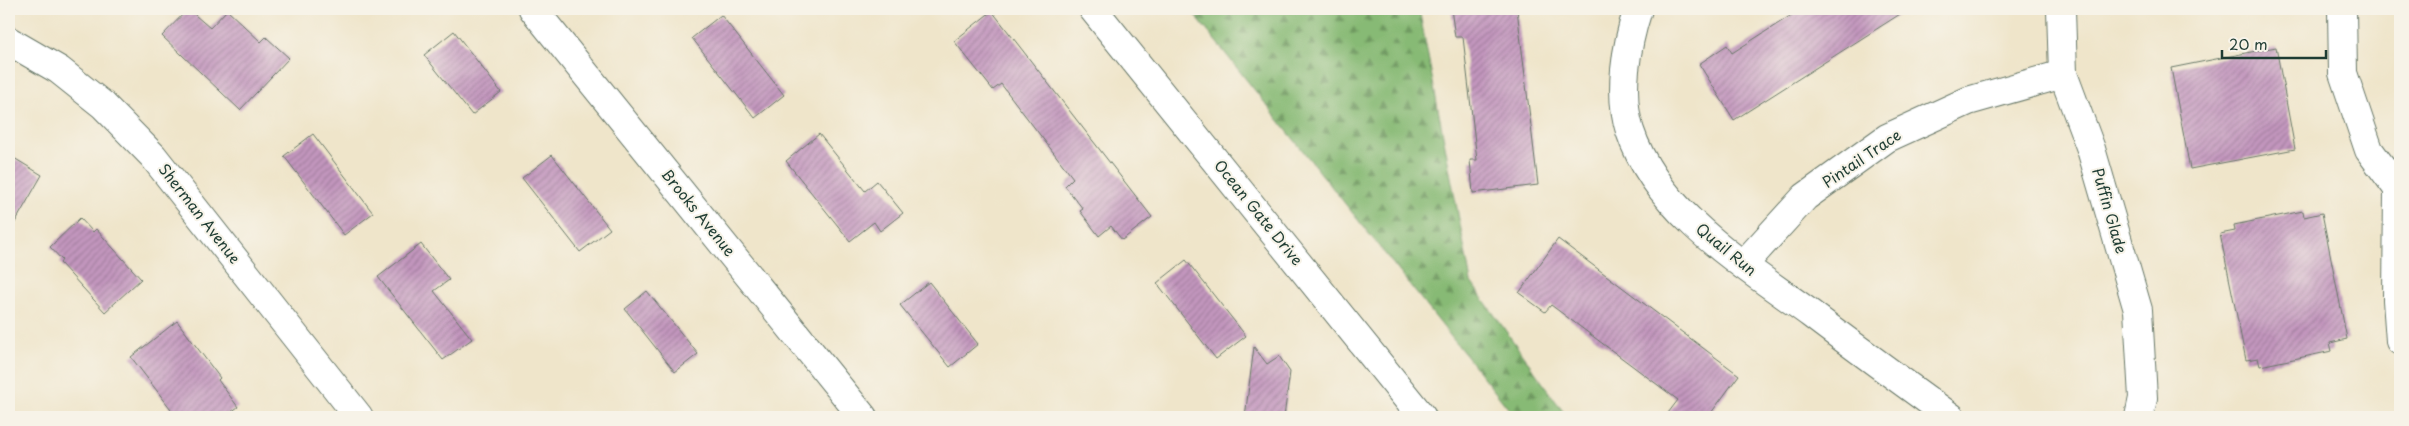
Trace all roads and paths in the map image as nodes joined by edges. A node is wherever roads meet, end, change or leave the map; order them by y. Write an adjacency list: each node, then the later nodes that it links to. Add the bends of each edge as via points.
1 (534, 9): 12 (street, Brooks Avenue)
2 (1093, 9): 13 (street, Ocean Gate Drive)
3 (1638, 9): 9 (street, Quail Run, via 1630,34 1624,85 1630,130 1646,166 1685,217)
4 (2061, 9): 7 (street, Puffin Glade)
5 (2342, 9): 8 (street, via 2343,73 2369,150)
6 (9, 41): 11 (street, Sherman Avenue, via 59,70 104,106 153,156)
7 (2063, 74): 9 (street, Pintail Trace, via 1968,102 1887,138 1805,197); 15 (street, Puffin Glade, via 2091,149 2138,310 2143,398)
8 (2399, 189): 10 (street, via 2397,300)
9 (1743, 265): 14 (street, Quail Run)
10 (2400, 342)
11 (359, 417)
12 (863, 417)
13 (1422, 417)
14 (1951, 417)
15 (2139, 417)

